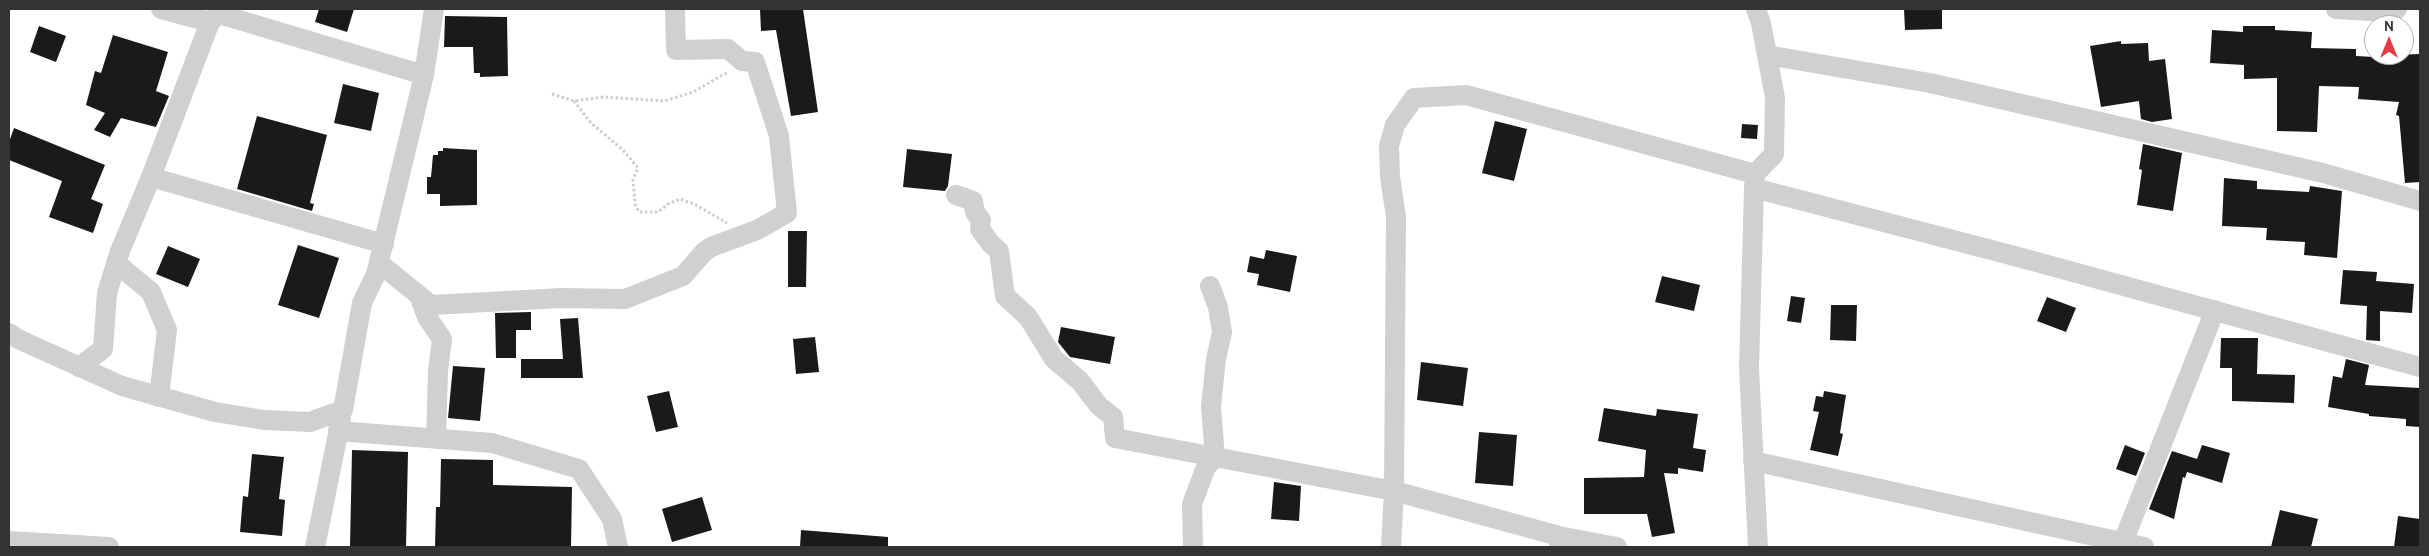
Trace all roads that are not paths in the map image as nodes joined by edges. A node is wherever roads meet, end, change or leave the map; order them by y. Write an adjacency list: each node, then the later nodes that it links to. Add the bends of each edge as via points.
1 (161, 9): 7 (street)
2 (434, 9): 9 (street)
3 (675, 9): 17 (street, via 676,50 728,49 742,61 755,62 779,136 787,213 757,230 710,248 683,276 625,299 562,298 431,305)
4 (1756, 9): 8 (street)
5 (2336, 9): 6 (street, via 2388,12)
6 (2397, 9)
7 (217, 15): 9 (street); 10 (street)
8 (1767, 55): 11 (street, via 1775,98 1774,154); 13 (street, via 1949,87 2323,173)
9 (424, 75): 14 (street)
10 (151, 177): 14 (street); 15 (street)
11 (1755, 181): 18 (street); 27 (street, via 1749,368); 28 (street, via 1466,95 1414,98 1395,125 1389,146 1396,217)
12 (956, 196): 26 (street, via 973,201 974,212 981,220 980,229 999,251 1005,296 1028,317 1054,359 1080,381 1099,406 1113,417 1115,438)
13 (2420, 201)
14 (381, 254): 17 (street); 23 (street, via 362,304)
15 (116, 263): 21 (street, via 107,293 103,349); 22 (street, via 151,292 167,330)
16 (1210, 286): 26 (street, via 1218,306 1222,332 1212,406)
17 (419, 295): 25 (street, via 427,317 442,339)
18 (2215, 310): 20 (street); 30 (street)
19 (9, 332): 21 (street)
20 (2420, 366)
21 (79, 367): 22 (street, via 122,386)
22 (160, 396): 23 (street, via 216,412 264,420 310,422)
23 (343, 410): 24 (street)
24 (338, 431): 25 (street); 33 (street)
25 (436, 439): 34 (street, via 492,443 580,469 612,519)
26 (1214, 458): 28 (street); 35 (street, via 1206,467 1192,504)
27 (1753, 461): 30 (street); 38 (street)
28 (1394, 491): 29 (street); 36 (street)
29 (1559, 542): 37 (street)
30 (2123, 542): 39 (street)
31 (20, 543): 32 (street)
32 (109, 547)
33 (314, 547)
34 (618, 547)
35 (1193, 547)
36 (1391, 547)
37 (1616, 547)
38 (1758, 547)
39 (2144, 547)

